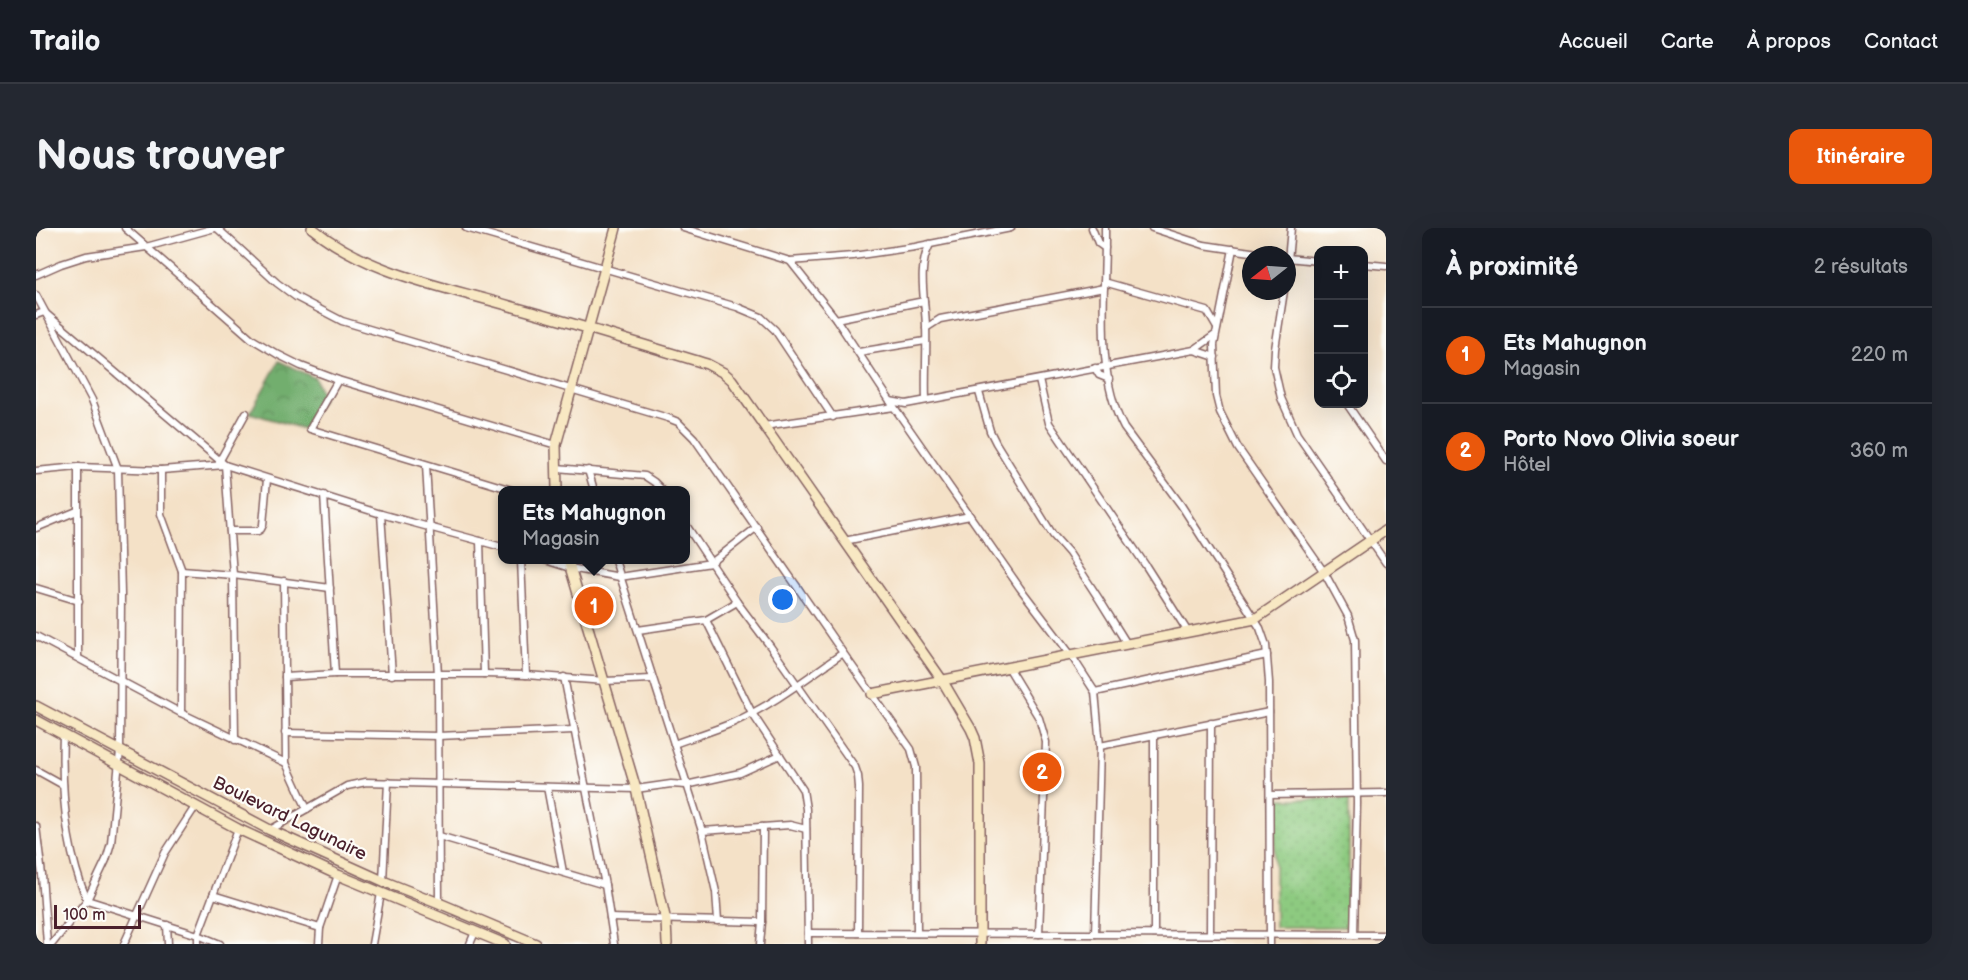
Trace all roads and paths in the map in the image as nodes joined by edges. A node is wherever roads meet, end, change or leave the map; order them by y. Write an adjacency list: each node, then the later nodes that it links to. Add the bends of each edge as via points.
1 (125, 228): 15 (street)
2 (216, 228): 15 (street); 51 (street, via 277,283 342,321)
3 (312, 228): 39 (street, via 346,253 390,272)
4 (465, 228): 26 (street)
5 (616, 228): 26 (street)
6 (683, 228): 22 (street)
7 (1011, 228): 12 (street)
8 (1092, 228): 17 (street, via 1098,243)
9 (1105, 228): 17 (street)
10 (1152, 228): 18 (street, via 1204,245)
11 (1291, 228): 14 (street)
12 (985, 231): 13 (street)
13 (930, 244): 16 (street); 20 (street)
14 (1289, 246)
15 (146, 247): 27 (street, via 86,256); 49 (street, via 252,339 301,366)
16 (915, 247): 20 (street); 22 (street)
17 (1105, 248): 28 (street)
18 (1233, 249): 19 (street); 33 (street)
19 (1242, 250)
20 (924, 256): 31 (street)
21 (1296, 259): 23 (street)
22 (790, 261): 37 (street)
23 (1314, 261)
24 (1368, 264): 25 (street)
25 (1386, 266)
26 (604, 268): 39 (street); 61 (street, via 761,317 781,337)
27 (36, 275)
28 (1104, 285): 32 (street); 38 (street); 46 (street)
29 (36, 296): 34 (street)
30 (1283, 300): 88 (street, via 1274,367 1281,398 1297,434)
31 (924, 302): 36 (street); 37 (street)
32 (1207, 311): 33 (street); 41 (street)
33 (1221, 311): 41 (street)
34 (44, 312): 35 (street); 65 (street); 69 (street, via 92,400)
35 (36, 315)
36 (925, 315): 38 (street); 40 (street)
37 (836, 319): 44 (street)
38 (940, 319): 40 (street)
39 (589, 328): 51 (street); 62 (street, via 715,368 732,380)
40 (926, 328): 42 (street)
41 (1216, 332): 43 (street); 45 (street)
42 (925, 341): 44 (street); 54 (street)
43 (1194, 350): 45 (street); 46 (street)
44 (859, 352): 56 (street)
45 (1215, 357): 98 (street, via 1216,396 1227,429)
46 (1106, 366): 47 (street); 48 (street)
47 (1095, 368): 48 (street); 50 (street)
48 (1108, 379): 106 (street, via 1124,428 1181,505)
49 (338, 380): 63 (street); 66 (street, via 310,429)
50 (1039, 380): 52 (street); 109 (street, via 1048,423)
51 (571, 390): 63 (street); 83 (street, via 678,422 694,438)
52 (987, 390): 53 (street); 55 (street)
53 (979, 392): 54 (street); 55 (street)
54 (926, 400): 57 (street)
55 (982, 400): 111 (street, via 996,443)
56 (892, 404): 57 (street); 60 (street); 61 (street)
57 (906, 404): 60 (street)
58 (1350, 408): 64 (street)
59 (246, 413): 65 (street)
60 (899, 414): 81 (street)
61 (833, 417): 62 (street)
62 (764, 426): 90 (street)
63 (556, 445): 68 (street)
64 (1386, 461)
65 (221, 464): 70 (street); 73 (street); 86 (street)
66 (426, 465): 74 (street); 82 (street)
67 (78, 467): 69 (street); 72 (street); 79 (street)
68 (557, 468): 71 (street); 75 (street)
69 (118, 469): 70 (street); 126 (street)
70 (161, 470): 97 (street, via 161,514)
71 (588, 470): 76 (street); 77 (street, via 645,476)
72 (36, 471)
73 (267, 479): 78 (street); 86 (street, via 264,525 258,531)
74 (498, 486)
75 (557, 486)
76 (593, 486)
77 (658, 486)
78 (324, 495): 80 (street); 103 (street)
79 (77, 511): 84 (street); 104 (street)
80 (381, 514): 82 (street); 119 (street)
81 (970, 516): 90 (street); 113 (street)
82 (430, 527): 89 (street); 120 (street)
83 (757, 527): 92 (street); 112 (street)
84 (36, 528)
85 (1386, 530): 88 (street)
86 (230, 531): 99 (street)
87 (690, 531): 92 (street)
88 (1371, 540): 93 (street); 98 (street)
89 (480, 541): 91 (street); 118 (street)
90 (844, 541): 125 (street)
91 (498, 546)
92 (711, 563): 100 (street); 105 (street)
93 (1386, 563)
94 (521, 564): 121 (street)
95 (569, 564): 100 (street); 127 (street)
96 (616, 564): 100 (street)
97 (182, 571): 99 (street); 132 (street)
98 (1324, 572): 106 (street); 157 (street, via 1348,616 1355,640)
99 (233, 575): 101 (street); 142 (street)
100 (620, 577): 108 (street)
101 (284, 581): 103 (street); 122 (street)
102 (36, 588): 104 (street)
103 (330, 588): 117 (street)
104 (78, 601): 115 (street)
105 (737, 602): 107 (street); 128 (street)
106 (1255, 619): 109 (street); 114 (street)
107 (706, 620): 108 (street); 134 (street)
108 (638, 630): 124 (street)
109 (1188, 632): 111 (street)
110 (36, 636): 115 (street)
111 (1127, 644): 113 (street)
112 (843, 653): 128 (street); 130 (street)
113 (1071, 655): 116 (street); 129 (street)
114 (1267, 655): 129 (street); 133 (street)
115 (78, 657): 126 (street)
116 (1008, 667): 125 (street); 189 (street, via 1034,708 1046,742)
117 (335, 674): 119 (street); 122 (street)
118 (484, 674): 120 (street); 121 (street)
119 (392, 675): 120 (street)
120 (438, 675): 141 (street)
121 (526, 675): 123 (street)
122 (285, 677): 138 (street)
123 (564, 677): 127 (street); 137 (street)
124 (652, 679): 127 (street); 143 (street)
125 (942, 680): 130 (street); 188 (street, via 971,729 979,758)
126 (121, 681): 132 (street); 145 (street)
127 (604, 681): 156 (street)
128 (798, 685): 134 (street); 186 (street, via 858,776)
129 (1095, 692): 144 (street)
130 (872, 694): 187 (street, via 915,756)
131 (36, 706): 145 (street, Boulevard Lagunaire)
132 (181, 712): 142 (street)
133 (1269, 712): 136 (street); 159 (street)
134 (752, 713): 143 (street); 146 (street)
135 (36, 720): 139 (street, Boulevard Lagunaire)
136 (1211, 723): 140 (street); 192 (street)
137 (573, 730): 141 (street); 155 (street)
138 (285, 733): 141 (street); 147 (street)
139 (63, 735): 148 (street, Boulevard Lagunaire); 152 (street)
140 (1154, 735): 144 (street); 191 (street)
141 (438, 736): 151 (street)
142 (235, 740): 147 (street)
143 (674, 744): 153 (street)
144 (1100, 746): 190 (street)
145 (120, 751): 148 (street); 166 (street, Boulevard Lagunaire)
146 (780, 755): 153 (street, via 740,773); 165 (street, via 803,790)
147 (286, 763): 161 (street)
148 (119, 765): 160 (street, Boulevard Lagunaire); 175 (street, via 111,843)
149 (36, 770): 152 (street)
150 (388, 782): 151 (street); 161 (street, via 347,786); 171 (street)
151 (439, 784): 154 (street); 168 (street)
152 (63, 785): 175 (street, via 71,854)
153 (686, 785): 156 (street); 167 (street)
154 (548, 787): 155 (street); 169 (street)
155 (586, 788): 156 (street); 172 (street)
156 (636, 789): 179 (street)
157 (1357, 793): 158 (street); 159 (street); 195 (street)
158 (1386, 793)
159 (1270, 795): 194 (street)
160 (195, 807): 164 (street, Boulevard Lagunaire); 177 (street, via 165,853)
161 (307, 809): 166 (street)
162 (36, 826): 197 (street)
163 (763, 827): 165 (street, via 790,825); 167 (street); 181 (street)
164 (238, 829): 170 (street, Boulevard Lagunaire); 174 (street)
165 (806, 829): 185 (street)
166 (270, 830): 171 (street, Boulevard Lagunaire)
167 (702, 831): 180 (street, via 716,892)
168 (439, 836): 169 (street); 176 (street)
169 (563, 872): 172 (street)
170 (338, 875): 173 (street, Boulevard Lagunaire); 183 (street)
171 (383, 881): 176 (street, Boulevard Lagunaire)
172 (605, 885): 178 (street)
173 (381, 893): 184 (street, Boulevard Lagunaire); 204 (street)
174 (213, 895): 183 (street); 193 (street)
175 (87, 900): 177 (street); 198 (street)
176 (439, 903): 207 (street, Boulevard Lagunaire)
177 (136, 915): 182 (street); 199 (street)
178 (610, 918): 179 (street); 208 (street)
179 (666, 921): 180 (street); 209 (street)
180 (718, 921): 181 (street)
181 (762, 922): 210 (street)
182 (167, 925): 193 (street); 200 (street)
183 (320, 928): 203 (street)
184 (475, 932): 205 (street); 206 (street, Boulevard Lagunaire)
185 (808, 933): 186 (street); 211 (street)
186 (858, 933): 187 (street)
187 (917, 933): 188 (street)
188 (980, 934): 189 (street); 212 (street)
189 (1040, 934): 190 (street)
190 (1095, 934): 191 (street)
191 (1154, 934): 192 (street)
192 (1210, 934): 194 (street)
193 (198, 935): 201 (street); 202 (street)
194 (1270, 935): 195 (street); 213 (street)
195 (1354, 935): 196 (street)
196 (1386, 935)
197 (47, 944)
198 (52, 944)
199 (124, 944)
200 (168, 944)
201 (198, 944)
202 (220, 944)
203 (319, 944)
204 (372, 944)
205 (470, 944)
206 (505, 944)
207 (536, 944)
208 (614, 944)
209 (667, 944)
210 (760, 944)
211 (808, 944)
212 (980, 944)
213 (1270, 944)

